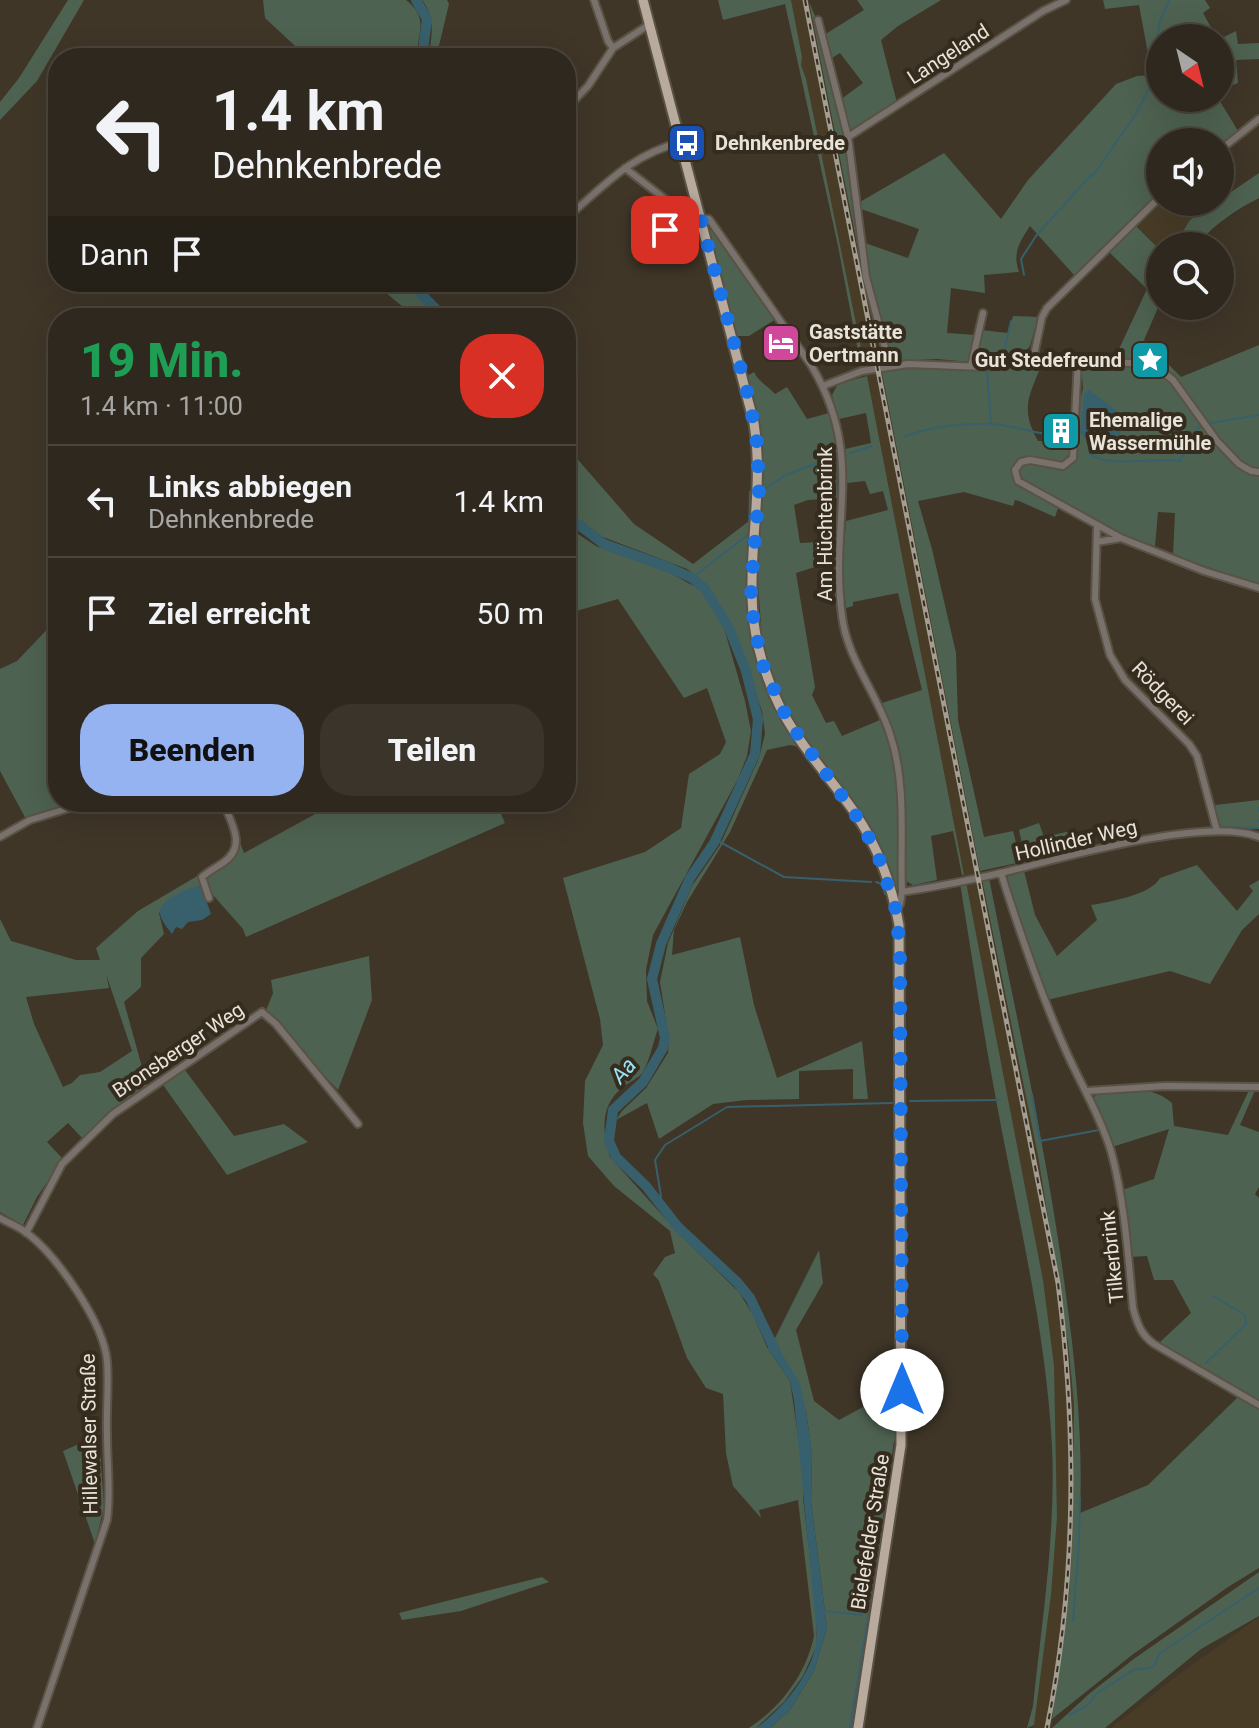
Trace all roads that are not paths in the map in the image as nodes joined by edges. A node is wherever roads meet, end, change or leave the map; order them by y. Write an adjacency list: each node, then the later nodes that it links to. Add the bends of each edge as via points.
1 (594, 0): 6 (street)
2 (643, 0): 5 (main road, Bielefelder Straße)
3 (1066, 0): 9 (street, Langeland)
4 (818, 20): 9 (street)
5 (650, 24): 6 (street); 11 (main road, Bielefelder Straße)
6 (613, 48): 7 (street)
7 (576, 99)
8 (1259, 119): 10 (street)
9 (848, 137): 21 (street, via 866,277)
10 (1234, 139)
11 (681, 142): 12 (street, via 654,149); 16 (main road, Bielefelder Straße)
12 (625, 168): 13 (street); 15 (street)
13 (576, 210)
14 (1146, 211): 20 (street, via 1047,308)
15 (683, 213): 16 (street); 17 (street)
16 (700, 215): 23 (street, Am Hüchtenbrink, via 709,219); 37 (main road, Bielefelder Straße, via 757,443 759,492 751,589 763,665 788,721 870,838)
17 (649, 243)
18 (983, 313): 22 (street)
19 (1078, 359): 20 (street); 24 (street, via 1160,370 1227,453); 25 (street, via 1073,458 1059,466 1025,460 1015,473 1021,484)
20 (1033, 360): 22 (street)
21 (890, 366): 22 (street); 23 (street)
22 (971, 366)
23 (823, 386): 35 (street, Am Hüchtenbrink, via 842,449 842,617 851,651 897,757)
24 (1259, 472)
25 (1097, 526): 26 (street); 27 (street, Rödgerei)
26 (1121, 538): 27 (street); 28 (street)
27 (1097, 542): 31 (street, Rödgerei, via 1095,599 1110,655 1125,680 1197,756)
28 (1259, 588)
29 (56, 812): 33 (street)
30 (227, 812): 36 (street, via 237,845 232,856 202,877)
31 (1217, 831): 32 (street, Hollinder Weg); 34 (street, Hollinder Weg, via 1134,842)
32 (1258, 835)
33 (0, 837)
34 (1001, 873): 35 (street, Hollinder Weg); 39 (street, Tilkerbrink, via 1032,966)
35 (902, 892): 37 (street, Am Hüchtenbrink)
36 (209, 898)
37 (896, 910): 45 (main road, Bielefelder Straße, via 902,1422)
38 (1259, 1087): 39 (street)
39 (1087, 1091): 43 (street, Tilkerbrink, via 1120,1188 1133,1308 1141,1331 1154,1344)
40 (358, 1124): 42 (street, Bronsberger Weg, via 262,1012 113,1114 62,1164)
41 (0, 1218): 42 (street, Hillewalser Straße)
42 (26, 1233): 44 (street, Hillewalser Straße, via 82,1298 107,1362 107,1520)
43 (1259, 1405)
44 (37, 1728)
45 (858, 1728)

